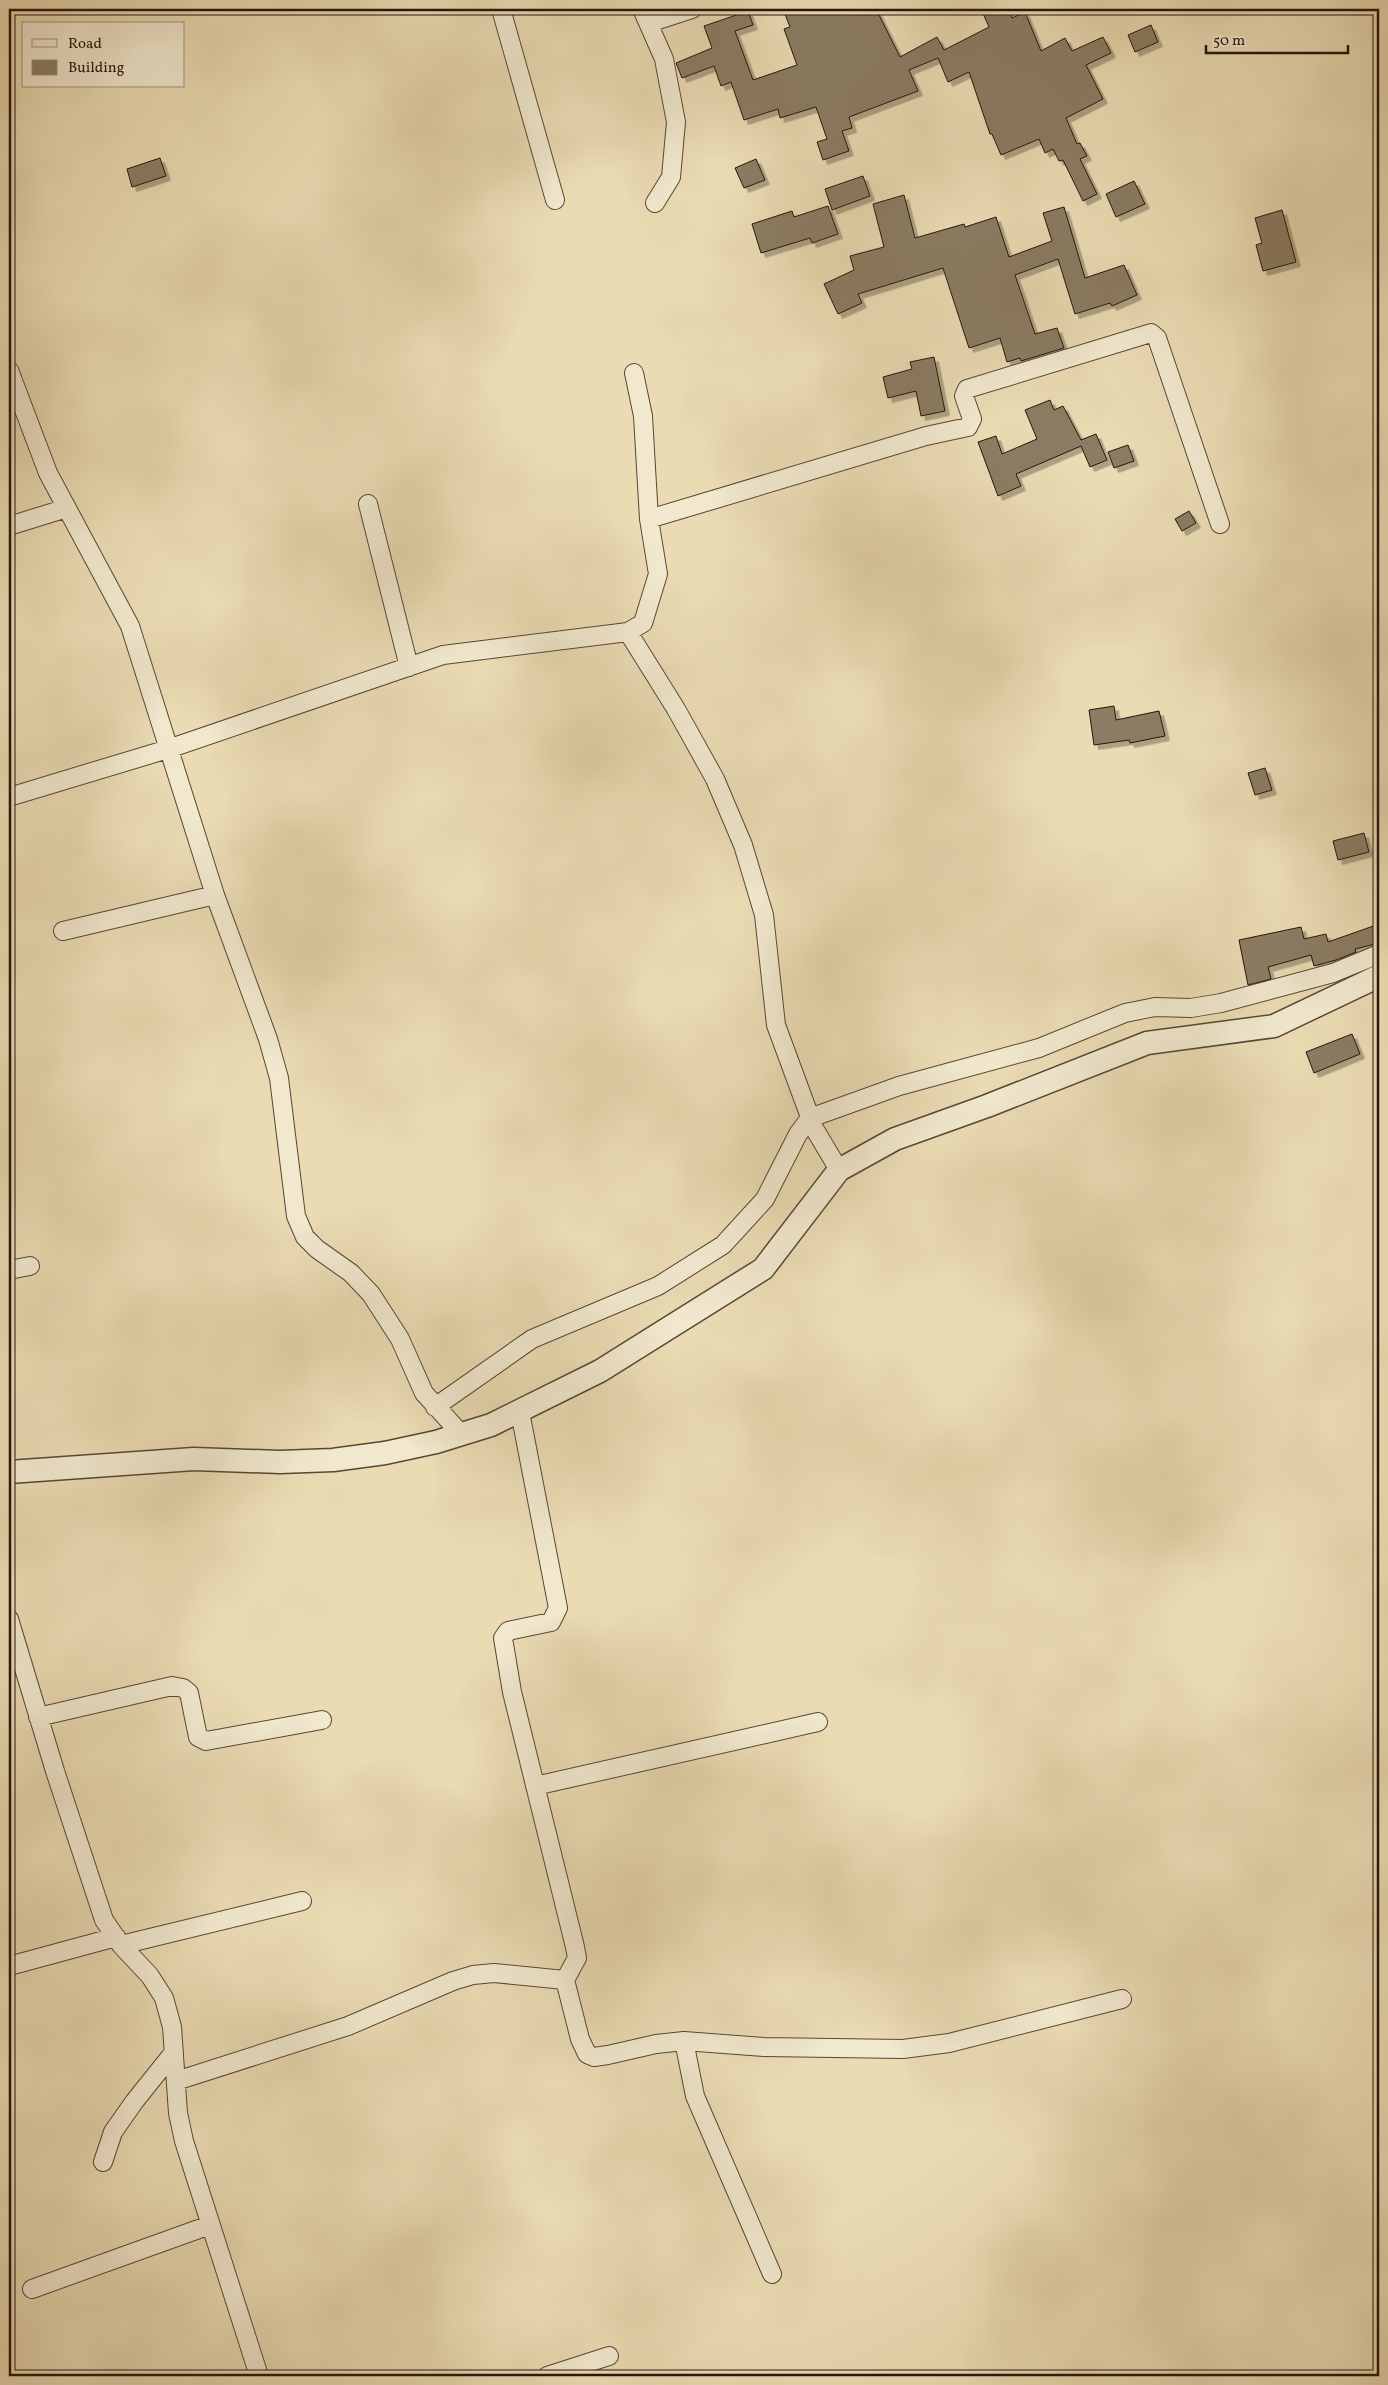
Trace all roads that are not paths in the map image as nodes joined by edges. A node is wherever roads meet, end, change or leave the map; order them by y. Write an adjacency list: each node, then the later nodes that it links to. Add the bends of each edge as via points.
1 (501, 9): 4 (street)
2 (692, 9): 3 (street)
3 (646, 16): 5 (street, via 664,59 676,122 671,177)
4 (555, 200)
5 (655, 202)
6 (9, 370): 9 (street, via 33,438)
7 (634, 373): 10 (street, via 643,416)
8 (368, 504): 14 (street)
9 (67, 508): 12 (street); 15 (street, via 130,626)
10 (650, 518): 11 (street, via 926,436 968,427 972,419 964,396 967,389 1151,333 1157,338); 13 (street, via 658,574 643,623)
11 (1220, 524)
12 (9, 526)
13 (628, 632): 14 (street, via 443,655); 21 (street, via 715,779 743,845 764,915 776,1025)
14 (409, 667): 15 (street)
15 (168, 749): 16 (street); 17 (street)
16 (9, 798)
17 (215, 895): 18 (street); 25 (street, via 279,1078 296,1216 305,1237 372,1294 400,1339 424,1393)
18 (63, 931)
19 (1379, 954): 21 (street, via 1332,973 1221,1003 1190,1008 1155,1007 1125,1013 1039,1048 899,1086)
20 (1379, 976): 22 (street, via 1274,1026 1147,1043 895,1139)
21 (810, 1118): 22 (street); 25 (street, via 798,1134 765,1199 723,1246 658,1286 532,1339)
22 (839, 1170): 26 (street, via 763,1269 600,1371)
23 (30, 1266): 24 (street)
24 (9, 1270)
25 (435, 1407): 27 (street)
26 (520, 1412): 27 (street); 33 (street, via 558,1608 551,1622 508,1631 503,1638 512,1692)
27 (461, 1434): 28 (street, via 385,1453 333,1460 194,1459)
28 (9, 1472)
29 (9, 1619): 30 (street)
30 (38, 1717): 31 (street, via 172,1686 189,1693 198,1737 206,1741); 35 (street, via 93,1891 104,1920)
31 (322, 1720)
32 (818, 1722): 33 (street)
33 (535, 1786): 37 (street, via 575,1947 576,1958)
34 (302, 1901): 35 (street)
35 (119, 1941): 36 (street); 40 (street, via 150,1976 164,1998 172,2027)
36 (9, 1966)
37 (565, 1980): 39 (street, via 587,2054 594,2057); 41 (street, via 494,1973 473,1975 348,2026)
38 (1122, 1999): 39 (street, via 949,2043 903,2049 764,2047)
39 (684, 2041): 44 (street, via 695,2096)
40 (174, 2052): 41 (street); 42 (street, via 113,2132)
41 (176, 2081): 43 (street, via 184,2141)
42 (103, 2162)
43 (210, 2225): 45 (street); 47 (street)
44 (772, 2274)
45 (32, 2288)
46 (609, 2356): 48 (street)
47 (259, 2376)
48 (547, 2376)

